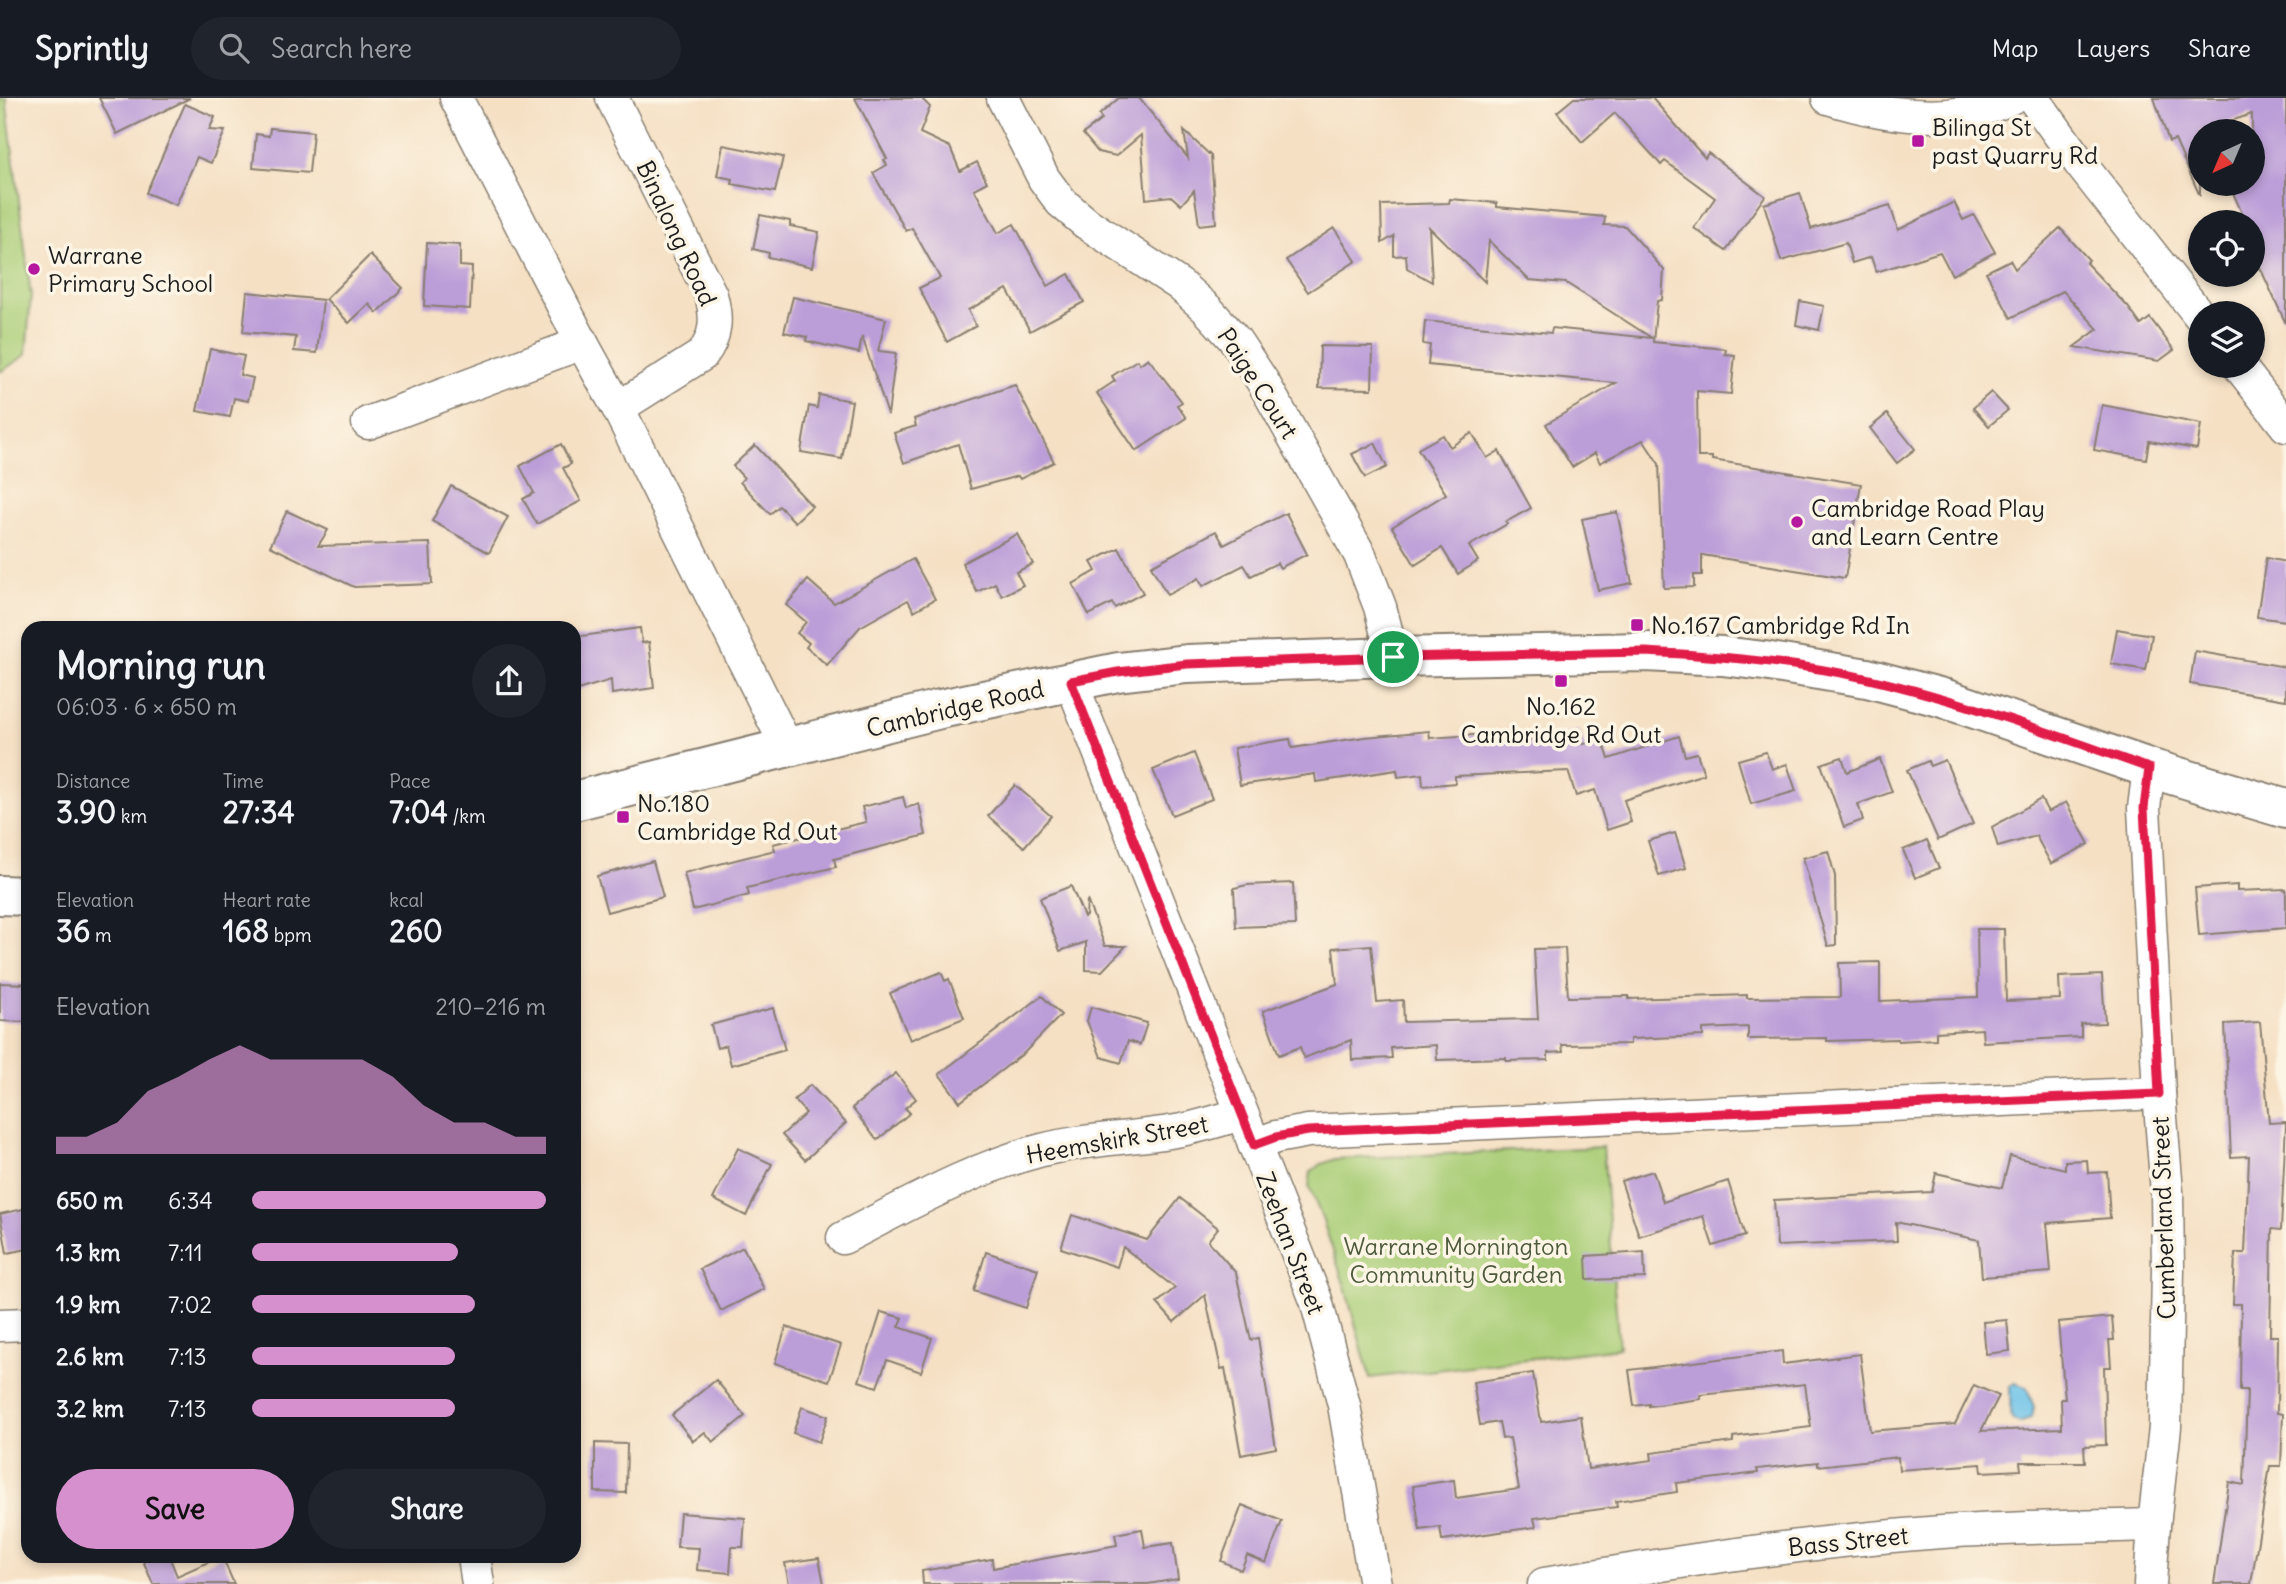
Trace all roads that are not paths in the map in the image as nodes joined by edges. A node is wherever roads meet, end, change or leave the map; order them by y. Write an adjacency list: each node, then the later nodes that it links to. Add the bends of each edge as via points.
1 (456, 98): 8 (street)
2 (612, 98): 10 (street, Binalong Road, via 715,309 714,333 702,355)
3 (1003, 98): 13 (street, Paige Court, via 1044,179 1061,202 1180,285 1235,340 1360,555)
4 (1828, 98): 5 (street, via 1882,113 1937,116 1974,111)
5 (2011, 98)
6 (2033, 98): 7 (street)
7 (2188, 301)
8 (582, 343): 10 (street); 11 (street)
9 (2248, 378): 12 (street)
10 (618, 408): 15 (street)
11 (368, 423)
12 (2286, 426)
13 (1393, 657): 14 (main road, Cambridge Road, via 1187,664); 16 (main road, Cambridge Road, via 1646,652 1789,664 1943,698)
14 (1071, 681): 15 (main road, Cambridge Road); 22 (street, Zeehan Street)
15 (787, 747): 17 (main road, Cambridge Road)
16 (2149, 768): 18 (main road, Cambridge Road); 21 (street, Cumberland Street, via 2144,808)
17 (581, 799)
18 (2286, 808)
19 (0, 895): 20 (main road)
20 (21, 896)
21 (2159, 1094): 23 (street, via 1308,1131); 27 (street, Cumberland Street, via 2168,1270 2165,1427)
22 (1241, 1114): 23 (street, Zeehan Street); 24 (street, Heemskirk Street, via 1187,1129 1075,1142 1012,1158 961,1178)
23 (1254, 1145): 30 (street, Zeehan Street, via 1323,1326 1344,1405)
24 (843, 1238)
25 (21, 1324): 26 (street)
26 (0, 1325)
27 (2154, 1525): 31 (street, Bass Street, via 1957,1531 1802,1545); 32 (street, Cumberland Street)
28 (475, 1563): 29 (street)
29 (478, 1584)
30 (1374, 1584)
31 (1544, 1584)
32 (2150, 1584)

